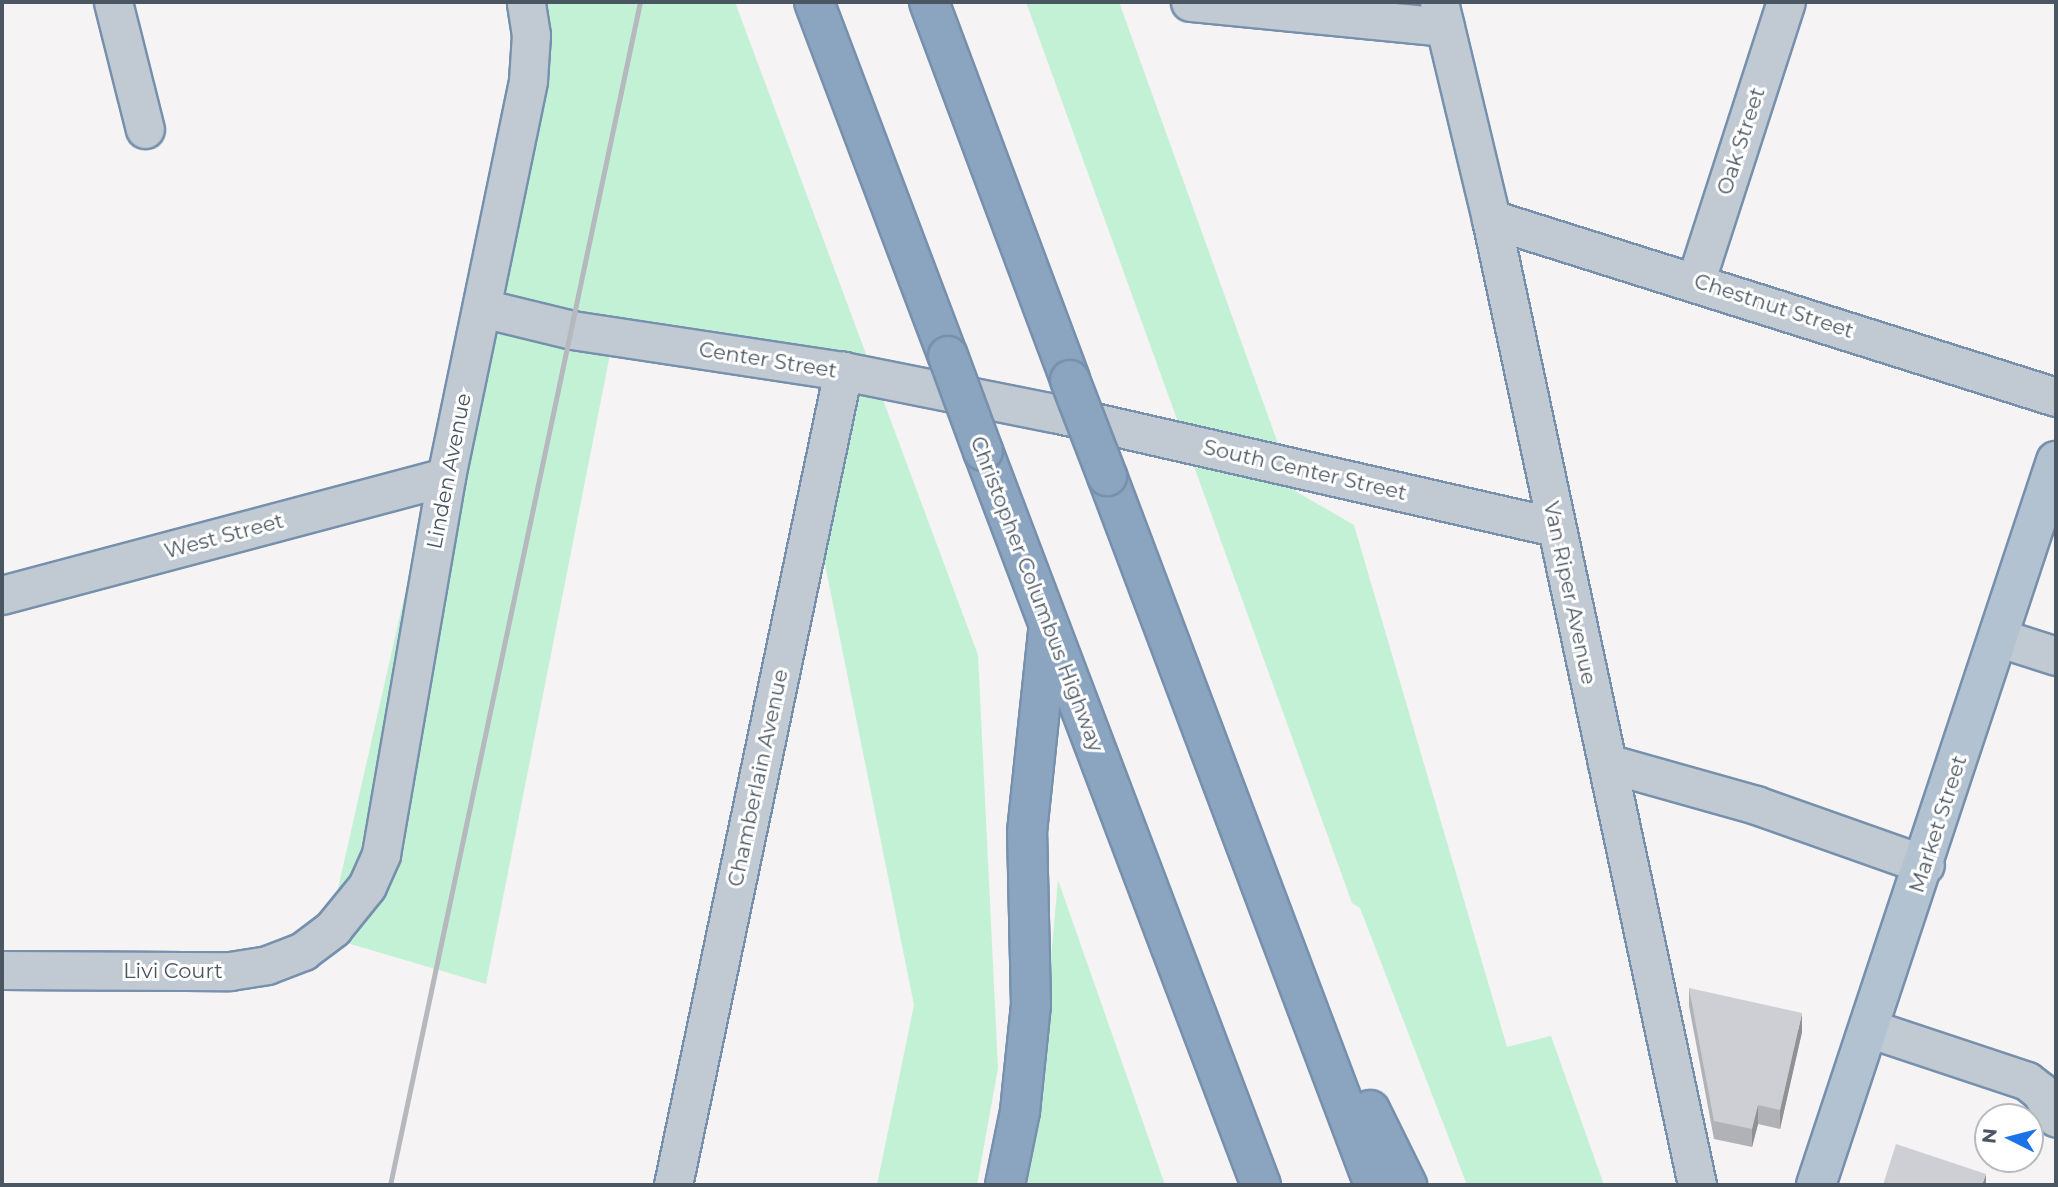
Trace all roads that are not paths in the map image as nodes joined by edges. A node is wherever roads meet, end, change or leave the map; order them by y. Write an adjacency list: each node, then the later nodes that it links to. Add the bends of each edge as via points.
1 (113, 2): 8 (street)
2 (526, 2): 11 (street, Linden Avenue, via 531,35 528,80)
3 (814, 2): 20 (highway, Christopher Columbus Highway, bridge)
4 (929, 2): 13 (highway)
5 (1190, 2): 7 (street)
6 (1786, 2): 10 (street, Oak Street)
7 (1442, 14): 9 (street, Van Riper Avenue)
8 (145, 129)
9 (1491, 219): 10 (street, Chestnut Street); 18 (street, Van Riper Avenue)
10 (1696, 280): 14 (street, Chestnut Street)
11 (482, 308): 12 (street, Center Street, via 572,330); 16 (street, Linden Avenue)
12 (843, 371): 13 (street, Center Street); 31 (street, Chamberlain Avenue)
13 (1062, 396): 18 (street, South Center Street); 25 (highway, bridge, via 1107,476)
14 (2056, 397)
15 (2056, 461): 17 (main road, Market Street)
16 (446, 477): 19 (street, West Street); 26 (street, Linden Avenue, via 381,854 367,887)
17 (2049, 511): 21 (main road, Market Street)
18 (1555, 527): 23 (street, Van Riper Avenue)
19 (2, 595)
20 (1049, 623): 32 (highway, via 1027,832 1031,1005 1020,1111); 33 (highway, Christopher Columbus Highway)
21 (2000, 638): 22 (street); 24 (main road, Market Street)
22 (2056, 656)
23 (1607, 763): 24 (street, via 1756,805); 30 (street, Van Riper Avenue)
24 (1925, 865): 28 (main road, Market Street)
25 (1268, 904): 34 (highway); 35 (highway)
26 (333, 928): 27 (street, Livi Court, via 303,951 267,965 230,971)
27 (2, 970)
28 (1871, 1029): 29 (street, via 2027,1081 2044,1096); 36 (main road, Market Street)
29 (2056, 1118)
30 (1700, 1183)
31 (673, 1185)
32 (1005, 1185)
33 (1261, 1185)
34 (1374, 1185)
35 (1406, 1185)
36 (1816, 1185)

